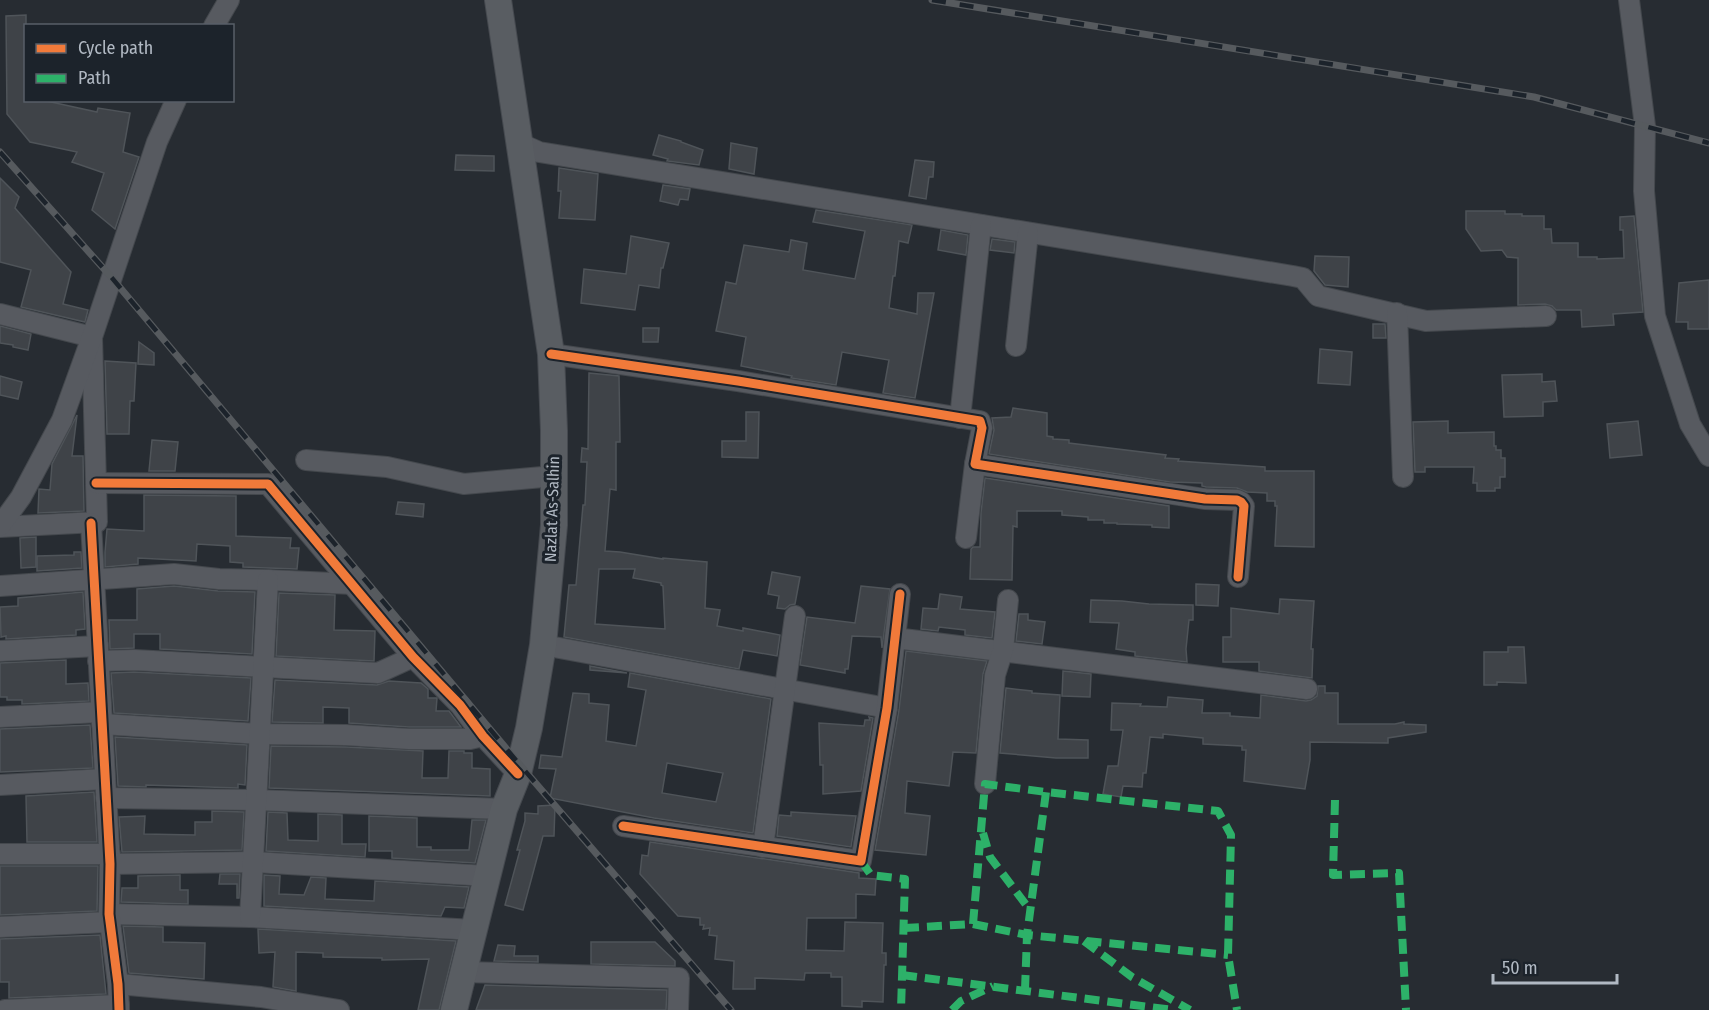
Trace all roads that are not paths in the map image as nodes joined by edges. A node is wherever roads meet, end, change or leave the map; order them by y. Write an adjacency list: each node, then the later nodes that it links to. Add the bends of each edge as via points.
1 (229, 0): 4 (street)
2 (498, 0): 6 (main road, Nazlat As-Salhin)
3 (1629, 0): 16 (street, via 1646,126 1644,192 1655,316 1690,424)
4 (215, 24)
5 (175, 102): 12 (street, via 157,142)
6 (521, 144): 7 (street, via 539,152); 14 (main road, Nazlat As-Salhin)
7 (981, 225): 8 (street); 15 (street)
8 (1028, 233): 10 (street, via 1303,278 1318,296); 13 (street)
9 (0, 314): 12 (street)
10 (1397, 314): 11 (street, via 1426,321); 20 (street)
11 (1546, 316)
12 (93, 337): 21 (street); 23 (street, via 62,420 21,497)
13 (1016, 346)
14 (551, 354): 15 (street); 19 (main road, Nazlat As-Salhin)
15 (960, 418): 18 (street, via 981,424)
16 (1709, 456)
17 (306, 460): 19 (street, via 387,467 464,483)
18 (975, 464): 24 (street); 25 (street, via 1205,499 1238,500 1244,506)
19 (554, 476): 34 (main road, Nazlat As-Salhin, via 554,525)
20 (1403, 477)
21 (96, 483): 22 (street, via 97,522); 28 (street, via 267,484)
22 (91, 523): 23 (street); 26 (street)
23 (0, 527)
24 (966, 538)
25 (1238, 577)
26 (95, 579): 27 (street, via 174,574); 29 (street); 37 (street)
27 (268, 580): 28 (street); 39 (street)
28 (353, 584): 38 (street)
29 (0, 586)
30 (900, 594): 33 (street)
31 (1008, 600): 35 (street)
32 (795, 616): 40 (street)
33 (895, 638): 35 (street); 42 (street)
34 (543, 645): 40 (street); 47 (main road, Nazlat As-Salhin)
35 (1003, 650): 41 (street); 48 (street, via 995,675)
36 (0, 651): 37 (street)
37 (98, 654): 39 (street); 44 (street)
38 (413, 657): 39 (street, via 378,673); 46 (street, via 460,705)
39 (262, 668): 45 (street)
40 (784, 689): 42 (street); 54 (street)
41 (1307, 689)
42 (887, 708): 54 (street, via 861,861)
43 (0, 717): 44 (street)
44 (102, 718): 45 (street); 50 (street)
45 (259, 734): 46 (street, via 409,739); 51 (street)
46 (483, 736): 47 (street)
47 (518, 774): 52 (main road, Nazlat As-Salhin)
48 (985, 784)
49 (0, 785): 50 (street)
50 (105, 789): 51 (street); 56 (street)
51 (256, 800): 52 (street); 57 (street)
52 (504, 809): 58 (main road, Nazlat As-Salhin)
53 (623, 826): 54 (street)
54 (763, 847)
55 (0, 854): 56 (street)
56 (110, 859): 57 (street); 60 (street)
57 (253, 862): 58 (street); 59 (street)
58 (488, 876): 62 (main road, Nazlat As-Salhin)
59 (250, 917): 60 (street); 62 (street)
60 (110, 918): 61 (street); 64 (street)
61 (0, 927)
62 (474, 930): 63 (main road, Nazlat As-Salhin)
63 (464, 972): 68 (main road, Nazlat As-Salhin); 69 (street, via 679,978)
64 (118, 984): 65 (street); 67 (street)
65 (119, 1008): 66 (street)
66 (5, 1010)
67 (339, 1010)
68 (454, 1010)
69 (678, 1010)

